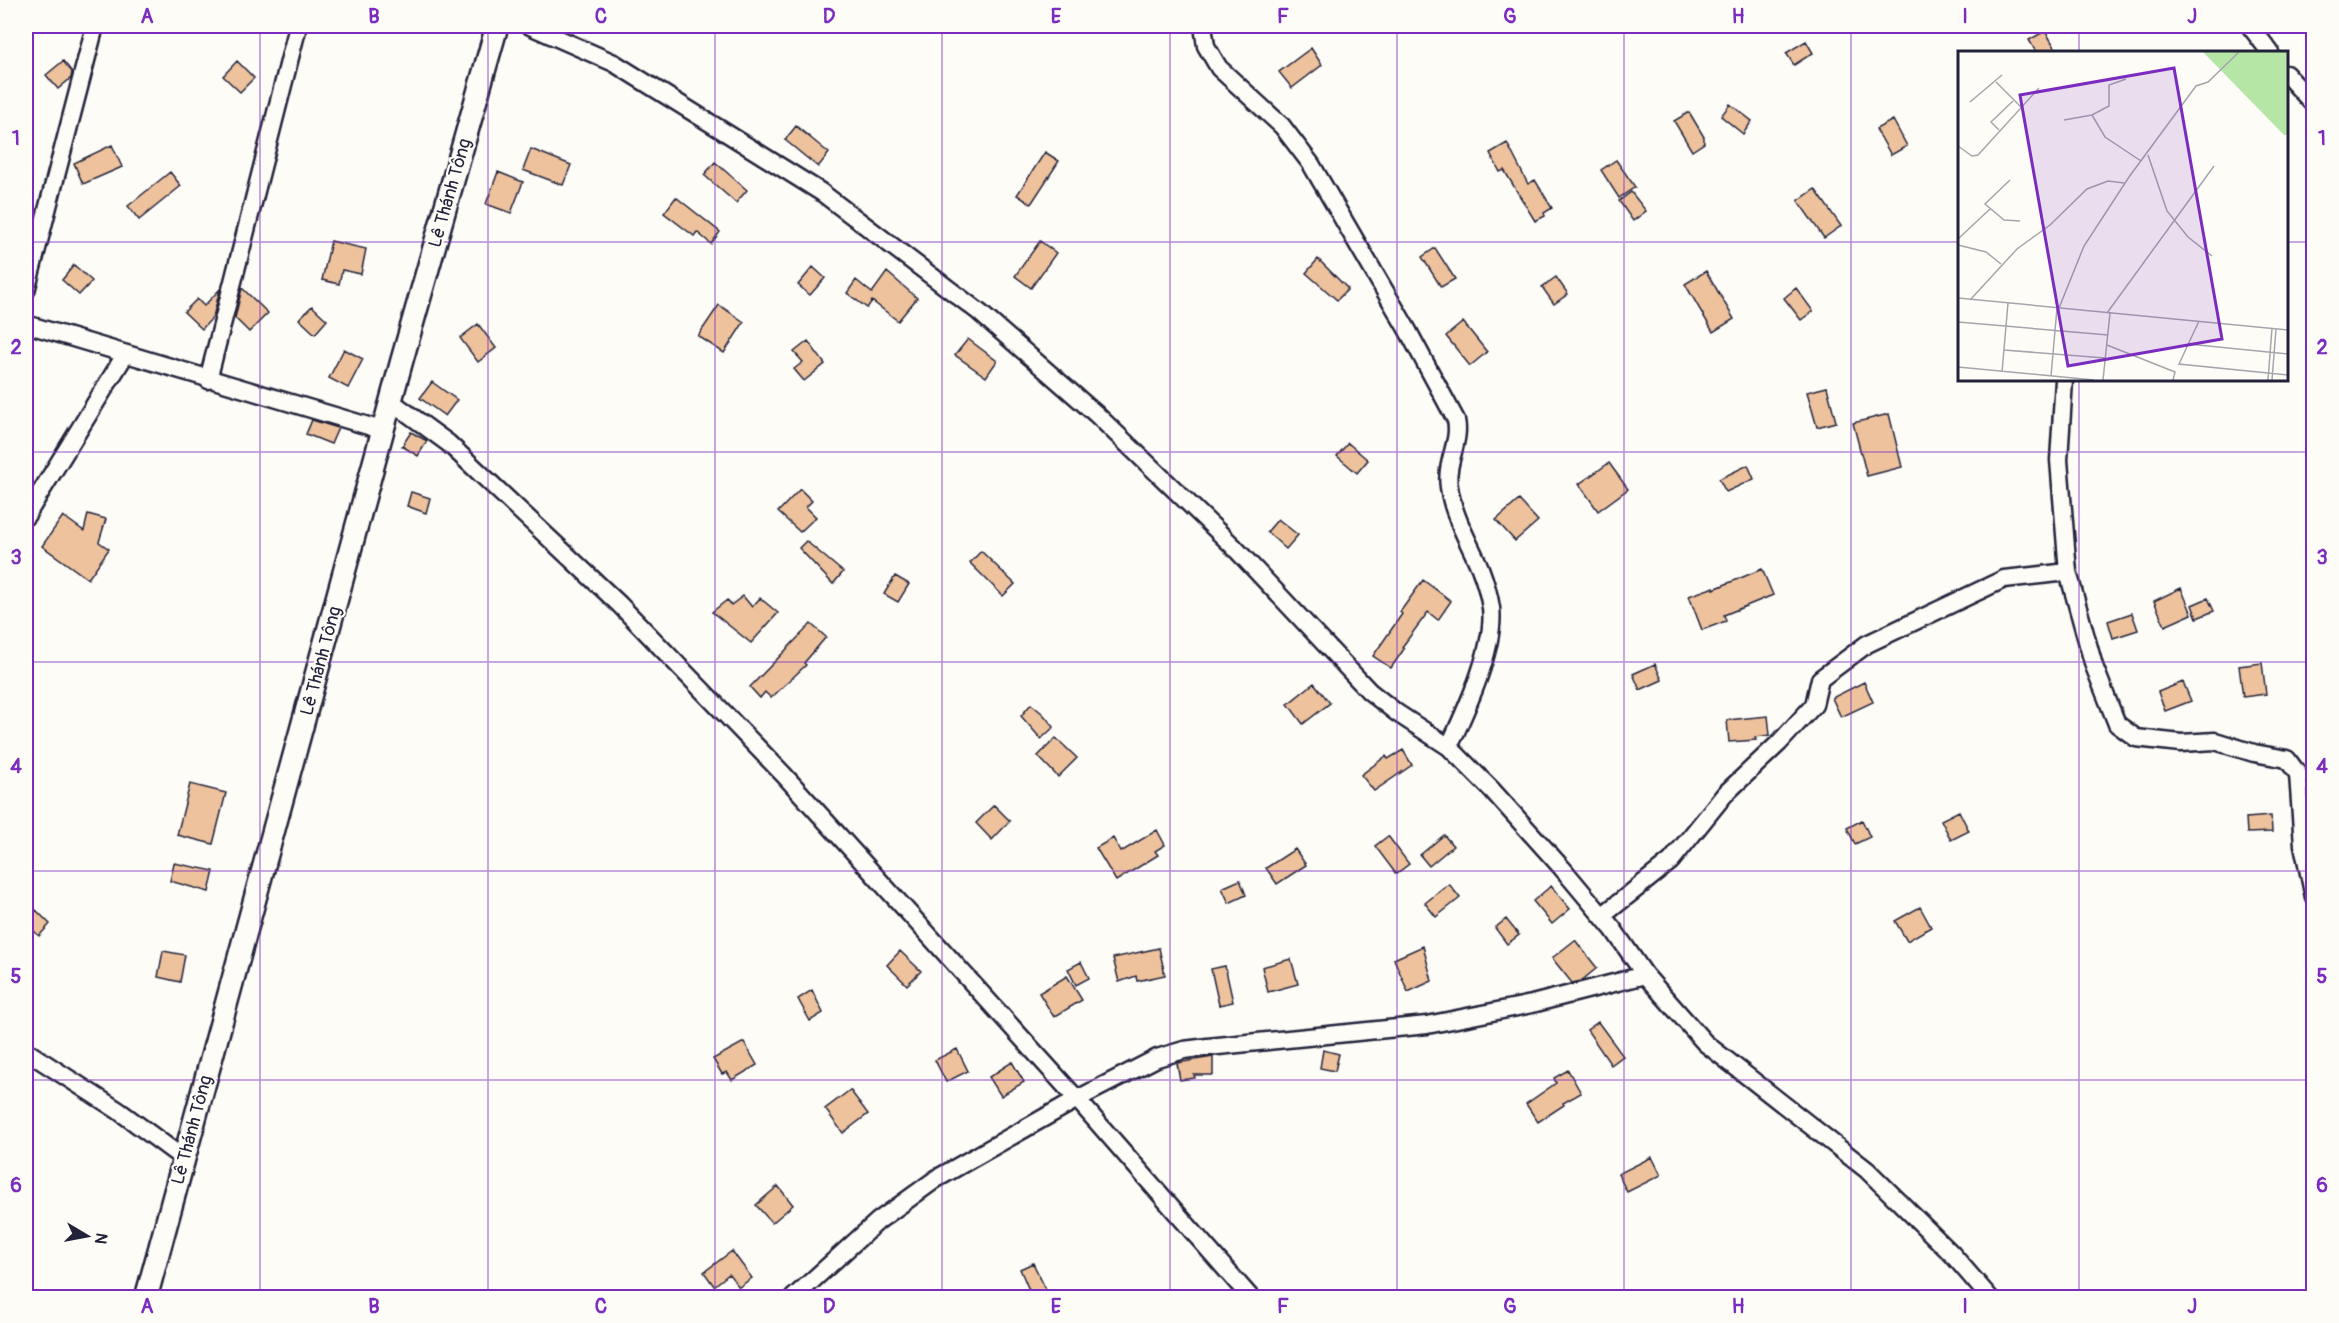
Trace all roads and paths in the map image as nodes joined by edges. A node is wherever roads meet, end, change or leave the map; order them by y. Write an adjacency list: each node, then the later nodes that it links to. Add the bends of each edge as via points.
1 (95, 26): 10 (street)
2 (298, 26): 13 (street)
3 (497, 26): 15 (street, Lê Thánh Tông)
4 (530, 26): 19 (street, via 614,63 821,192 979,312 1173,487 1369,691)
5 (1203, 26): 19 (street, via 1206,46 1219,68 1270,114 1311,164 1456,420 1458,433 1449,462 1448,486 1487,589 1491,610 1489,638 1474,693)
6 (2250, 26): 7 (street)
7 (2269, 51)
8 (2288, 76): 9 (street)
9 (2313, 105)
10 (26, 291)
11 (26, 324): 12 (street)
12 (125, 355): 13 (street); 17 (street)
13 (208, 380): 16 (street)
14 (2064, 381): 18 (street, via 2059,460)
15 (392, 402): 16 (street, Lê Thánh Tông); 24 (street, via 448,443 619,604 799,792)
16 (385, 431): 25 (street, Lê Thánh Tông)
17 (26, 516)
18 (2068, 572): 20 (street, via 2094,666 2117,724 2136,738 2181,743 2215,741 2287,759 2298,774 2303,845); 21 (street, via 2004,579 1867,644 1820,679 1814,705 1725,794 1671,861)
19 (1449, 747): 21 (street, via 1562,867)
20 (2313, 897)
21 (1602, 916): 22 (street)
22 (1646, 975): 24 (street, via 1427,1025 1178,1052 1157,1058); 29 (street, via 1705,1043 1867,1170 1952,1254)
23 (26, 1051): 25 (street, via 119,1111)
24 (1077, 1099): 27 (street, via 908,1197); 28 (street)
25 (183, 1159): 26 (street, Lê Thánh Tông)
26 (146, 1298)
27 (793, 1298)
28 (1251, 1298)
29 (1990, 1298)

